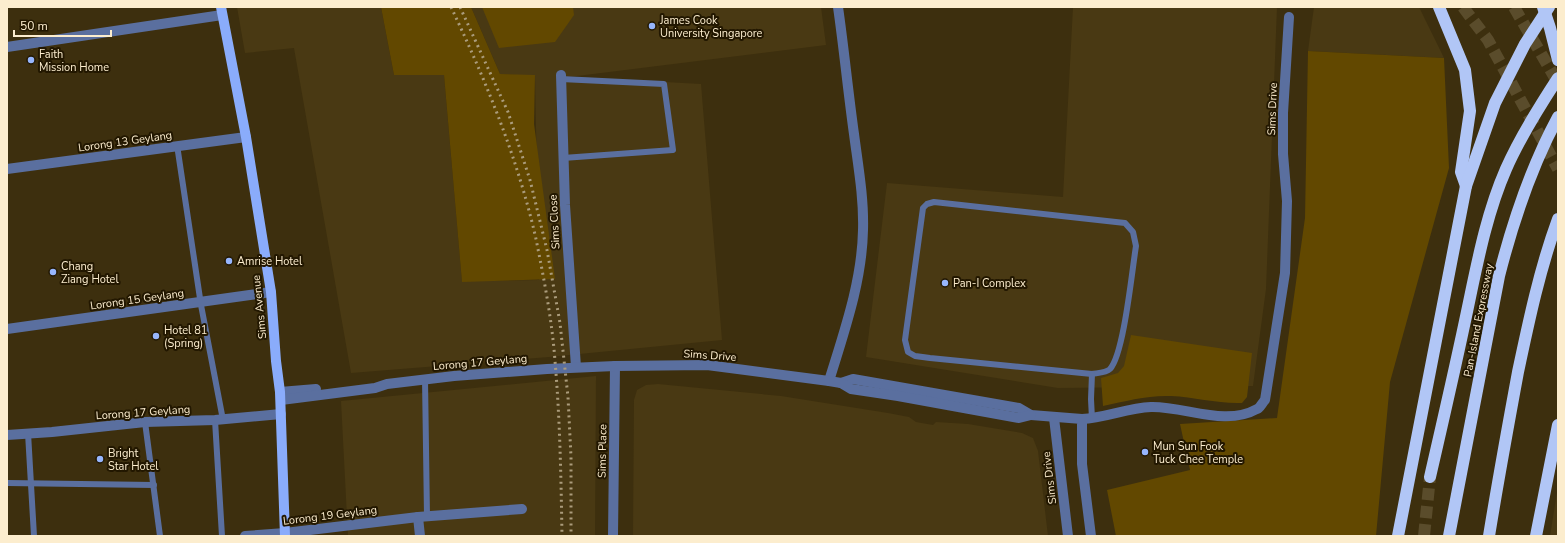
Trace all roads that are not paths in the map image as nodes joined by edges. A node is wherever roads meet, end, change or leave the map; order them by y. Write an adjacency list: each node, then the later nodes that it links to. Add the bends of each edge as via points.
1 (838, 7): 25 (street, via 860,182 863,230 860,264 846,329)
2 (1438, 7): 16 (highway, via 1465,70 1470,111 1461,172)
3 (1543, 7): 8 (highway, bridge)
4 (1549, 7): 16 (highway, via 1525,44 1495,103)
5 (222, 11): 7 (street); 12 (main road, Sims Avenue)
6 (1289, 17): 29 (street, Sims Drive, via 1283,113 1283,154 1288,201 1285,273 1265,400 1258,409 1238,416 1218,416 1174,408 1151,407)
7 (7, 47)
8 (1558, 60)
9 (561, 77): 14 (street, Sims Close); 14 (lane, via 664,84 673,150)
10 (1558, 78): 35 (highway, via 1518,144 1505,171 1490,215)
11 (1558, 117): 51 (highway, Pan-Island Expressway, via 1528,181 1502,262)
12 (246, 136): 13 (street, Lorong 13 Geylang); 18 (main road, Sims Avenue)
13 (177, 145): 15 (street, Lorong 13 Geylang); 19 (lane)
14 (563, 158): 22 (street, Sims Close)
15 (7, 169)
16 (1466, 186): 50 (highway)
17 (1558, 219): 52 (highway, via 1540,273 1526,331 1503,447)
18 (271, 292): 19 (street, Lorong 15 Geylang); 26 (main road, Sims Avenue)
19 (201, 301): 20 (street, Lorong 15 Geylang); 30 (lane)
20 (7, 329)
21 (615, 366): 22 (street, Sims Drive); 25 (street, Sims Drive, via 707,365); 47 (street, Sims Place)
22 (576, 367): 24 (street, Lorong 17 Geylang)
23 (1092, 374): 23 (lane, via 930,358 915,356 908,352 905,340 923,208 927,204 934,202 1126,223 1136,246 1122,340 1116,361 1109,370); 29 (lane)
24 (425, 380): 26 (street, Lorong 17 Geylang, via 387,384 375,388); 40 (lane)
25 (829, 381): 28 (street, Sims Drive, via 842,383 853,379 1019,408 1031,415)
26 (281, 396): 27 (main road, Sims Avenue)
27 (281, 414): 30 (street, Lorong 17 Geylang); 41 (main road, Sims Avenue)
28 (1054, 418): 29 (street, Sims Drive); 48 (street, Sims Drive)
29 (1087, 419): 49 (street, via 1082,464)
30 (219, 420): 31 (street, Lorong 17 Geylang); 44 (lane)
31 (145, 422): 33 (street, Lorong 17 Geylang); 38 (lane)
32 (1558, 425): 53 (highway)
33 (28, 433): 34 (street, Lorong 17 Geylang); 37 (lane)
34 (7, 435)
35 (1430, 477)
36 (7, 483): 37 (lane)
37 (31, 483): 38 (lane); 42 (lane)
38 (154, 485): 43 (lane)
39 (522, 509): 40 (street, Lorong 19 Geylang)
40 (423, 517): 41 (street, Lorong 19 Geylang); 46 (street)
41 (285, 535): 45 (street, Lorong 19 Geylang)
42 (34, 536)
43 (160, 536)
44 (222, 536)
45 (245, 536)
46 (420, 536)
47 (613, 536)
48 (1068, 536)
49 (1091, 536)
50 (1398, 536)
51 (1449, 536)
52 (1489, 536)
53 (1536, 536)

